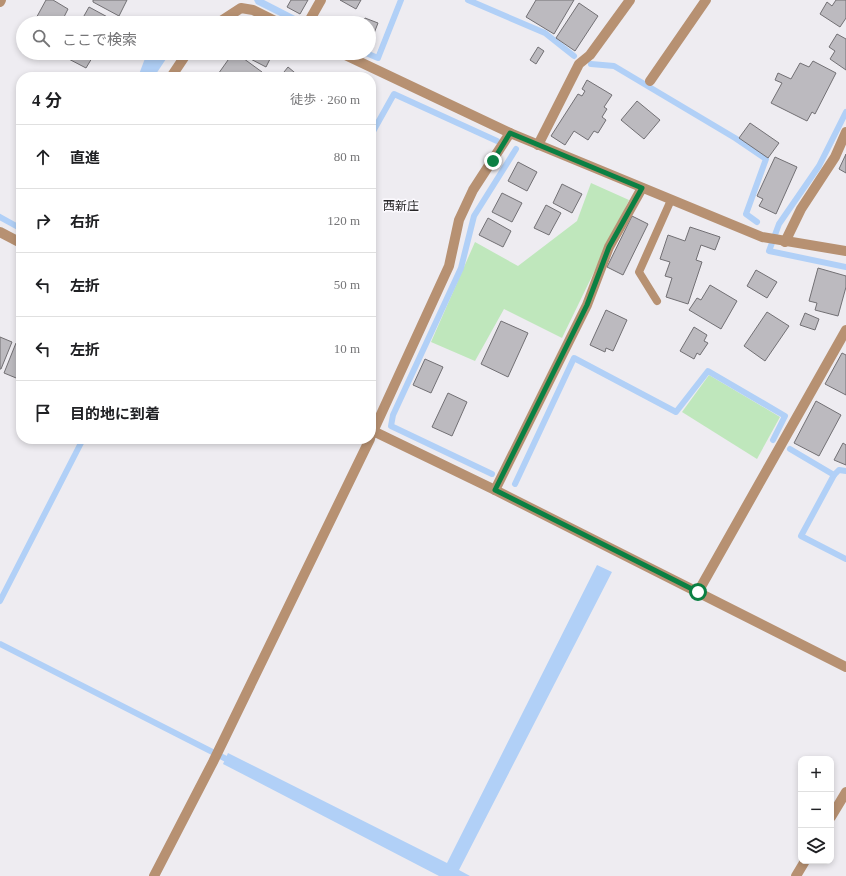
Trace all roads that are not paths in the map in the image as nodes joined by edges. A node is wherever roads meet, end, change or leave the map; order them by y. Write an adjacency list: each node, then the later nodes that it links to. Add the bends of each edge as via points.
1 (321, 0): 7 (street)
2 (630, 0): 14 (street, via 590,56 579,64)
3 (706, 0): 11 (street)
4 (242, 4): 5 (street); 6 (street)
5 (227, 16)
6 (265, 16)
7 (312, 16)
8 (183, 60): 10 (street)
9 (356, 60): 13 (street)
10 (175, 72)
11 (650, 81)
12 (846, 132): 19 (street, via 835,157 801,209)
13 (510, 133): 14 (street); 24 (street, via 473,190 458,220 449,266)
14 (538, 145): 15 (street)
15 (642, 188): 16 (street); 27 (street, via 609,247 587,305)
16 (671, 200): 19 (street, via 762,237); 21 (lane, via 639,272)
17 (0, 232): 18 (street)
18 (16, 240)
19 (785, 242): 20 (street)
20 (846, 251)
21 (657, 301)
22 (846, 330): 23 (street)
23 (843, 344): 28 (street)
24 (376, 423)
25 (376, 436): 27 (street)
26 (366, 444): 33 (street, via 222,744)
27 (495, 490): 28 (street)
28 (698, 592): 29 (street)
29 (846, 667)
30 (846, 792): 31 (street)
31 (834, 812)
32 (803, 864): 34 (street)
33 (154, 876)
34 (796, 876)

